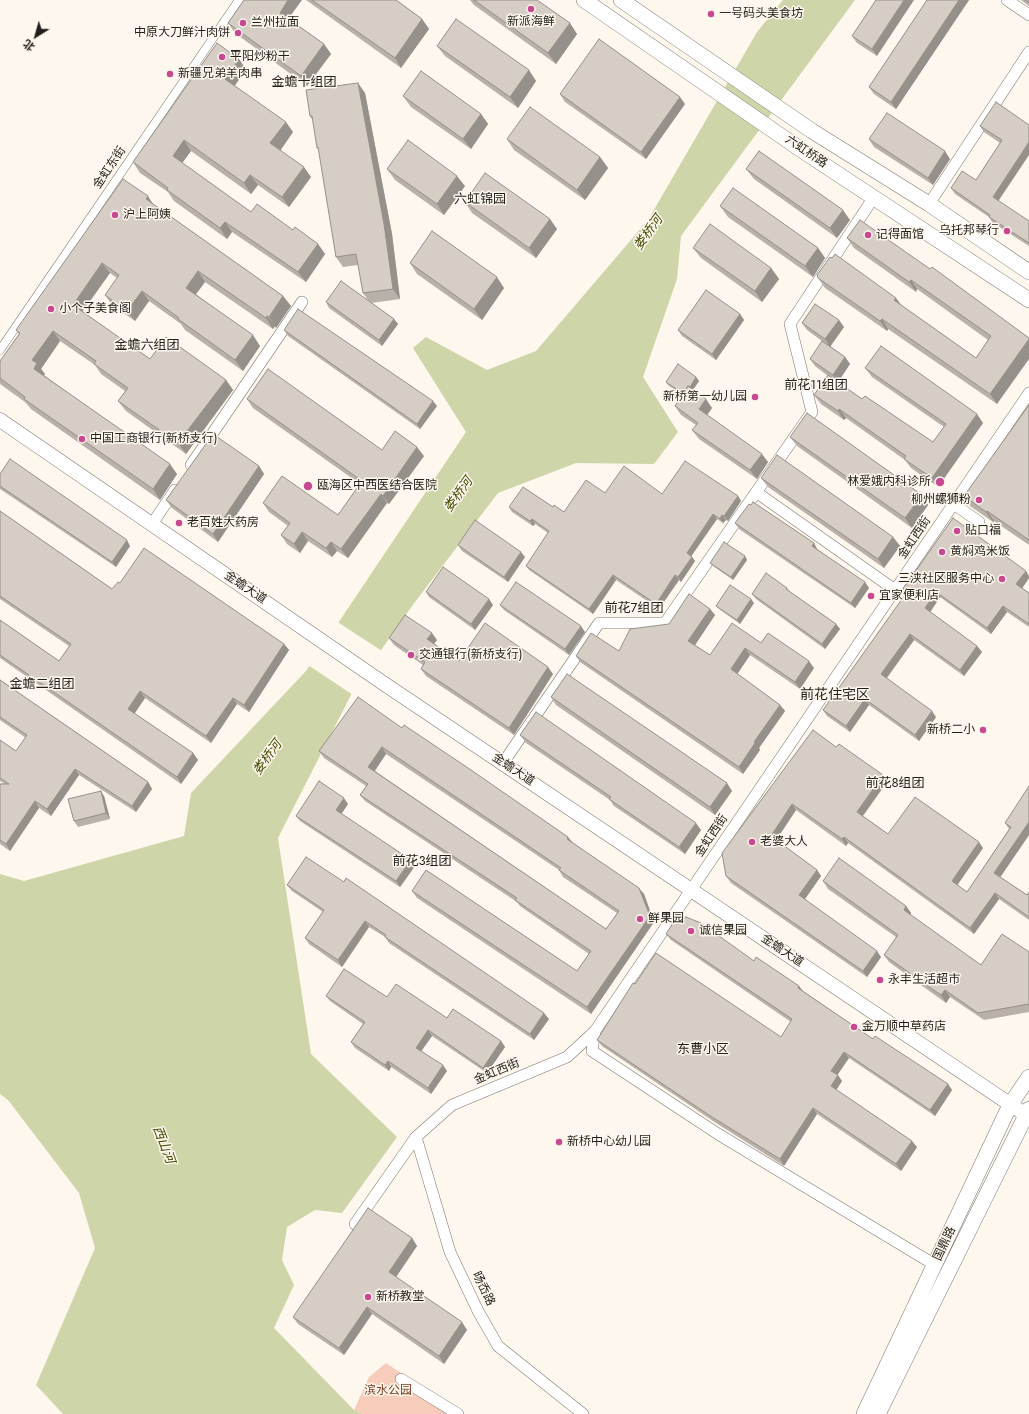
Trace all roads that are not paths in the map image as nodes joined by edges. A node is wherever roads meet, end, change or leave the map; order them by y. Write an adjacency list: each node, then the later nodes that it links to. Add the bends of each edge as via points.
1 (239, 0): 12 (street, 金虹东街)
2 (584, 0): 7 (main road, 六虹桥路)
3 (620, 0): 8 (main road, 六虹桥路, via 812,131)
4 (1007, 0): 5 (street)
5 (1029, 15)
6 (1029, 52): 8 (street)
7 (874, 197): 10 (main road, 六虹桥路); 15 (street, via 790,324 812,412)
8 (929, 204): 9 (main road, 六虹桥路)
9 (1029, 272)
10 (1029, 300)
11 (302, 302): 18 (street)
12 (0, 350)
13 (1029, 393): 16 (street, 金虹西街)
14 (0, 420): 18 (street, 金蟾大道)
15 (756, 492): 19 (street); 20 (street, via 665,623 599,623)
16 (954, 504): 17 (street); 19 (street, 金虹西街)
17 (979, 522)
18 (152, 524): 20 (street, 金蟾大道)
19 (895, 590): 21 (street, 金虹西街)
20 (503, 764): 21 (street, 金蟾大道)
21 (691, 890): 22 (street, 金虹西街); 24 (street, 金蟾大道)
22 (595, 1031): 26 (street, 金虹西街, via 567,1057 452,1105); 28 (street, via 592,1051 718,1134)
23 (1029, 1077): 24 (main road, 国鼎路)
24 (1010, 1105): 25 (street, 金蟾大道); 28 (main road, 国鼎路)
25 (1028, 1113): 33 (main road, 国鼎路)
26 (416, 1137): 27 (street, 金虹西街); 31 (street, 旸岙路, via 450,1252 498,1346)
27 (355, 1224)
28 (935, 1265): 32 (main road, 国鼎路)
29 (401, 1379): 30 (street)
30 (458, 1414)
31 (583, 1414)
32 (864, 1414)
33 (878, 1414)

